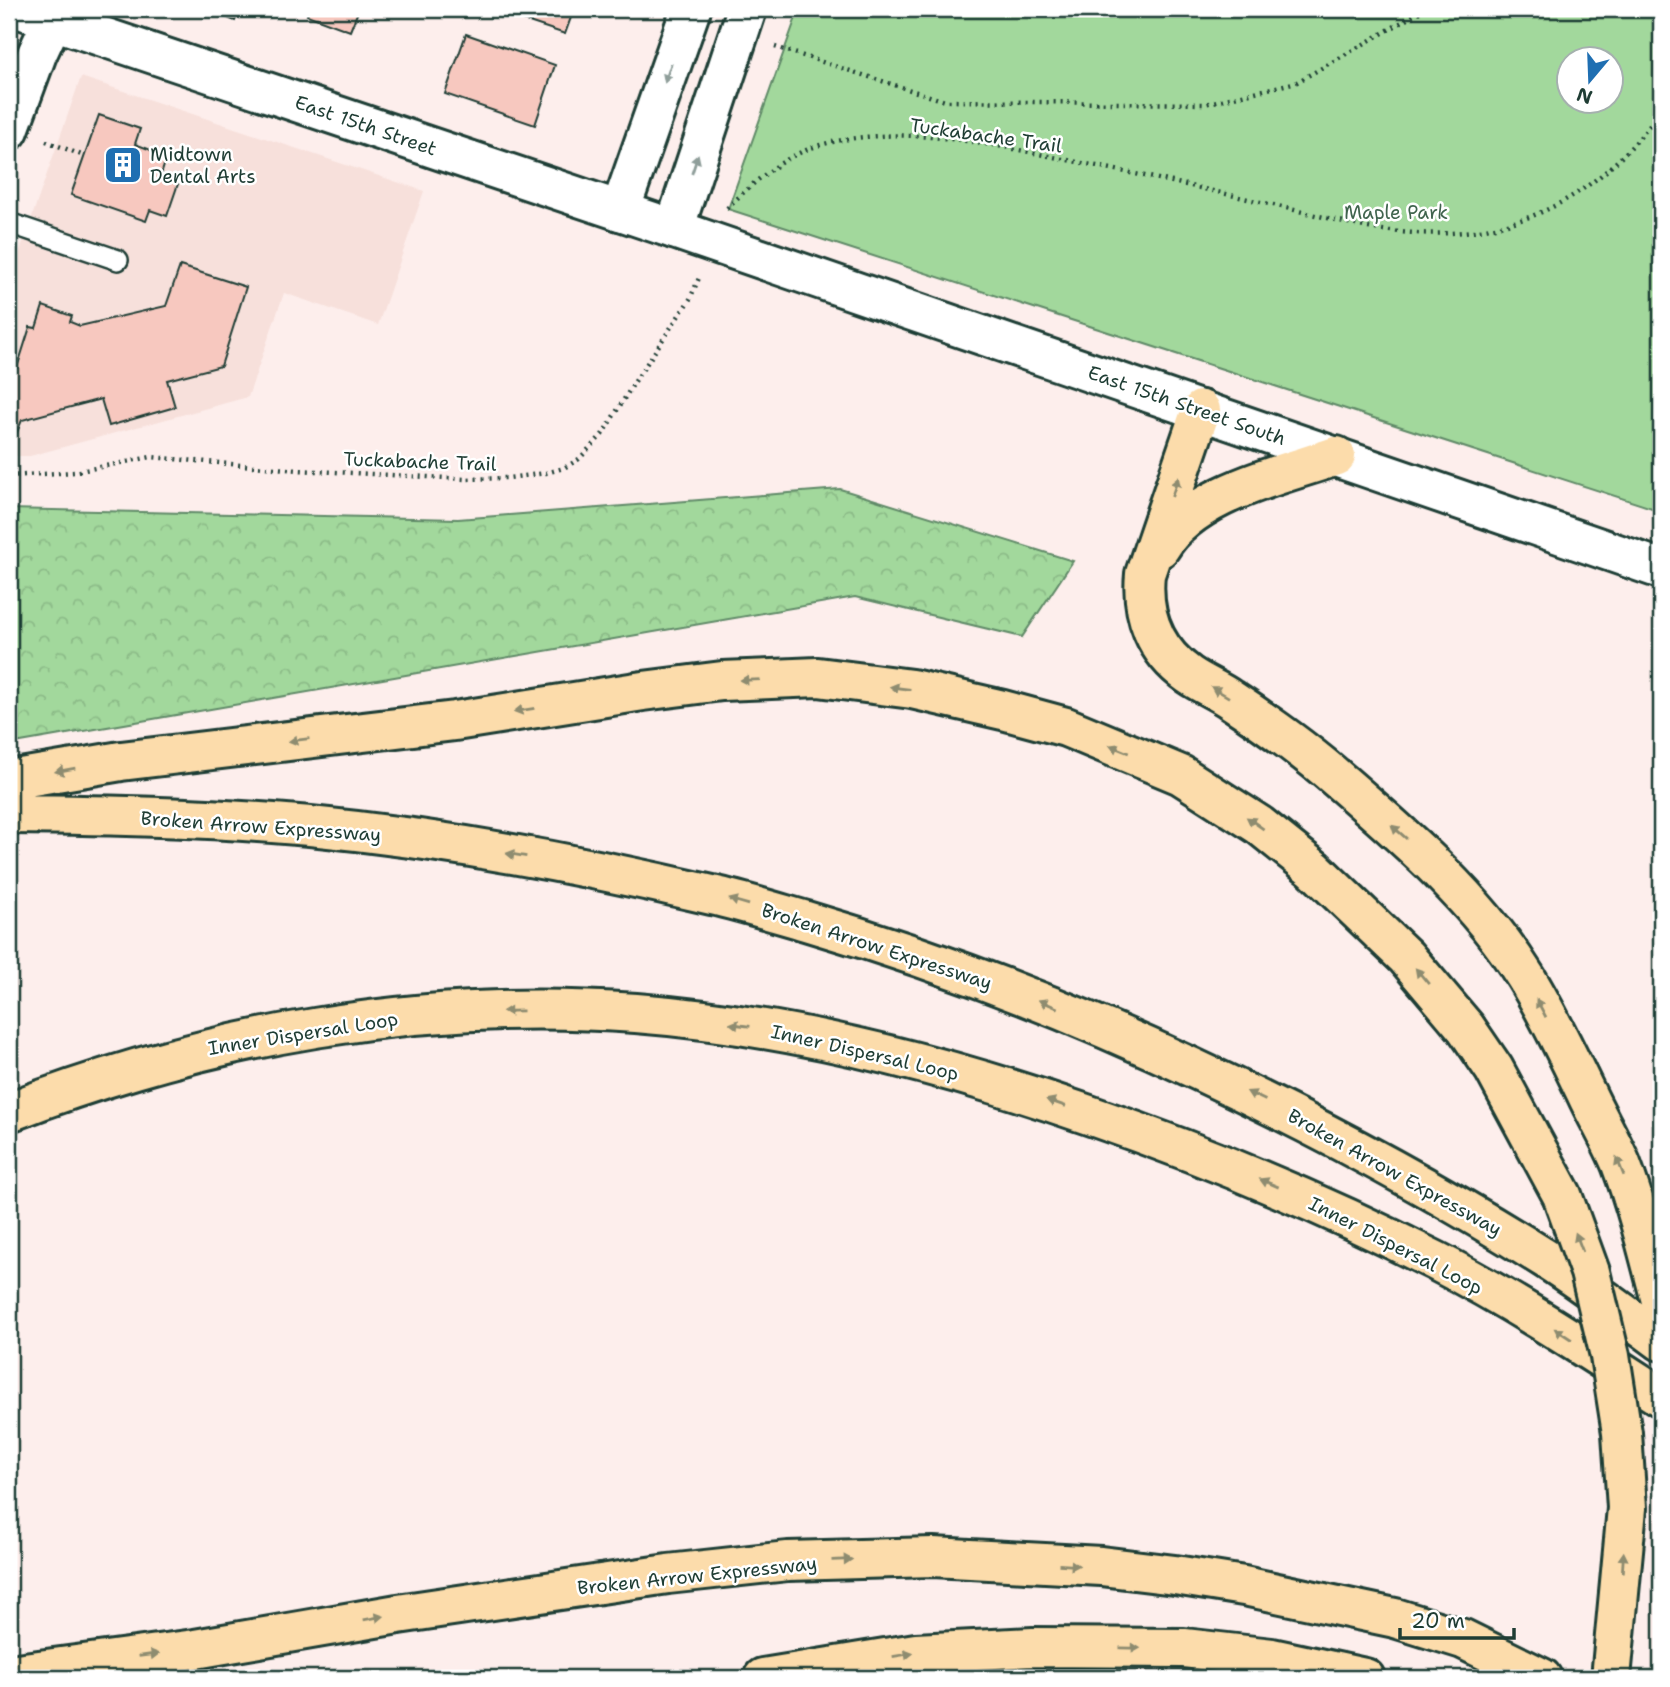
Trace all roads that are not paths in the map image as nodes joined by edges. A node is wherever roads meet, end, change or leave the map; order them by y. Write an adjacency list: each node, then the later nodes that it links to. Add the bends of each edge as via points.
1 (691, 9): 5 (main road, one-way to 5)
2 (44, 12): 4 (main road, via 37,54); 5 (main road, East 15th Street)
3 (743, 22): 7 (main road, one-way to 3)
4 (9, 130)
5 (620, 211): 7 (main road, East 15th Street)
6 (9, 223): 9 (lane)
7 (674, 229): 8 (main road, East 15th Street)
8 (713, 243): 10 (main road, East 15th Street South)
9 (118, 260)
10 (1201, 410): 11 (main road, East 15th Street South); 13 (main road, one-way to 10)
11 (1336, 456): 12 (main road, East 15th Street South); 13 (main road, via 1195,510 1165,539)
12 (1661, 569)
13 (1145, 574): 17 (main road, one-way to 13, via 1620,1163 1524,975 1481,918 1418,848 1326,769 1229,697 1189,674 1163,650 1145,608)
14 (9, 780): 24 (main road, one-way to 14, bridge, via 1627,1508 1622,1433 1590,1272 1562,1195 1494,1069 1406,957 1314,869 1259,825 1181,775 1066,727 912,689 818,677 722,681 643,691 455,721 121,761)
15 (9, 814): 18 (main road, Broken Arrow Expressway, one-way to 15, via 1550,1261 1410,1177 1287,1111 1020,992 884,944 716,895 553,861 384,835 255,823)
16 (9, 1112): 19 (main road, Inner Dispersal Loop, one-way to 16, via 1439,1262 1221,1162 1020,1091 893,1056 766,1029 620,1013 488,1011 407,1016 278,1033 194,1052)
17 (1661, 1301)
18 (1661, 1341)
19 (1661, 1397)
20 (9, 1674): 23 (main road, Broken Arrow Expressway, one-way to 23, via 668,1574 788,1561 933,1557 1101,1566 1244,1586 1395,1618 1463,1639)
21 (763, 1678): 22 (main road, one-way to 22, via 916,1653 1033,1647 1184,1648 1272,1658)
22 (1365, 1678)
23 (1542, 1678)
24 (1611, 1678)

